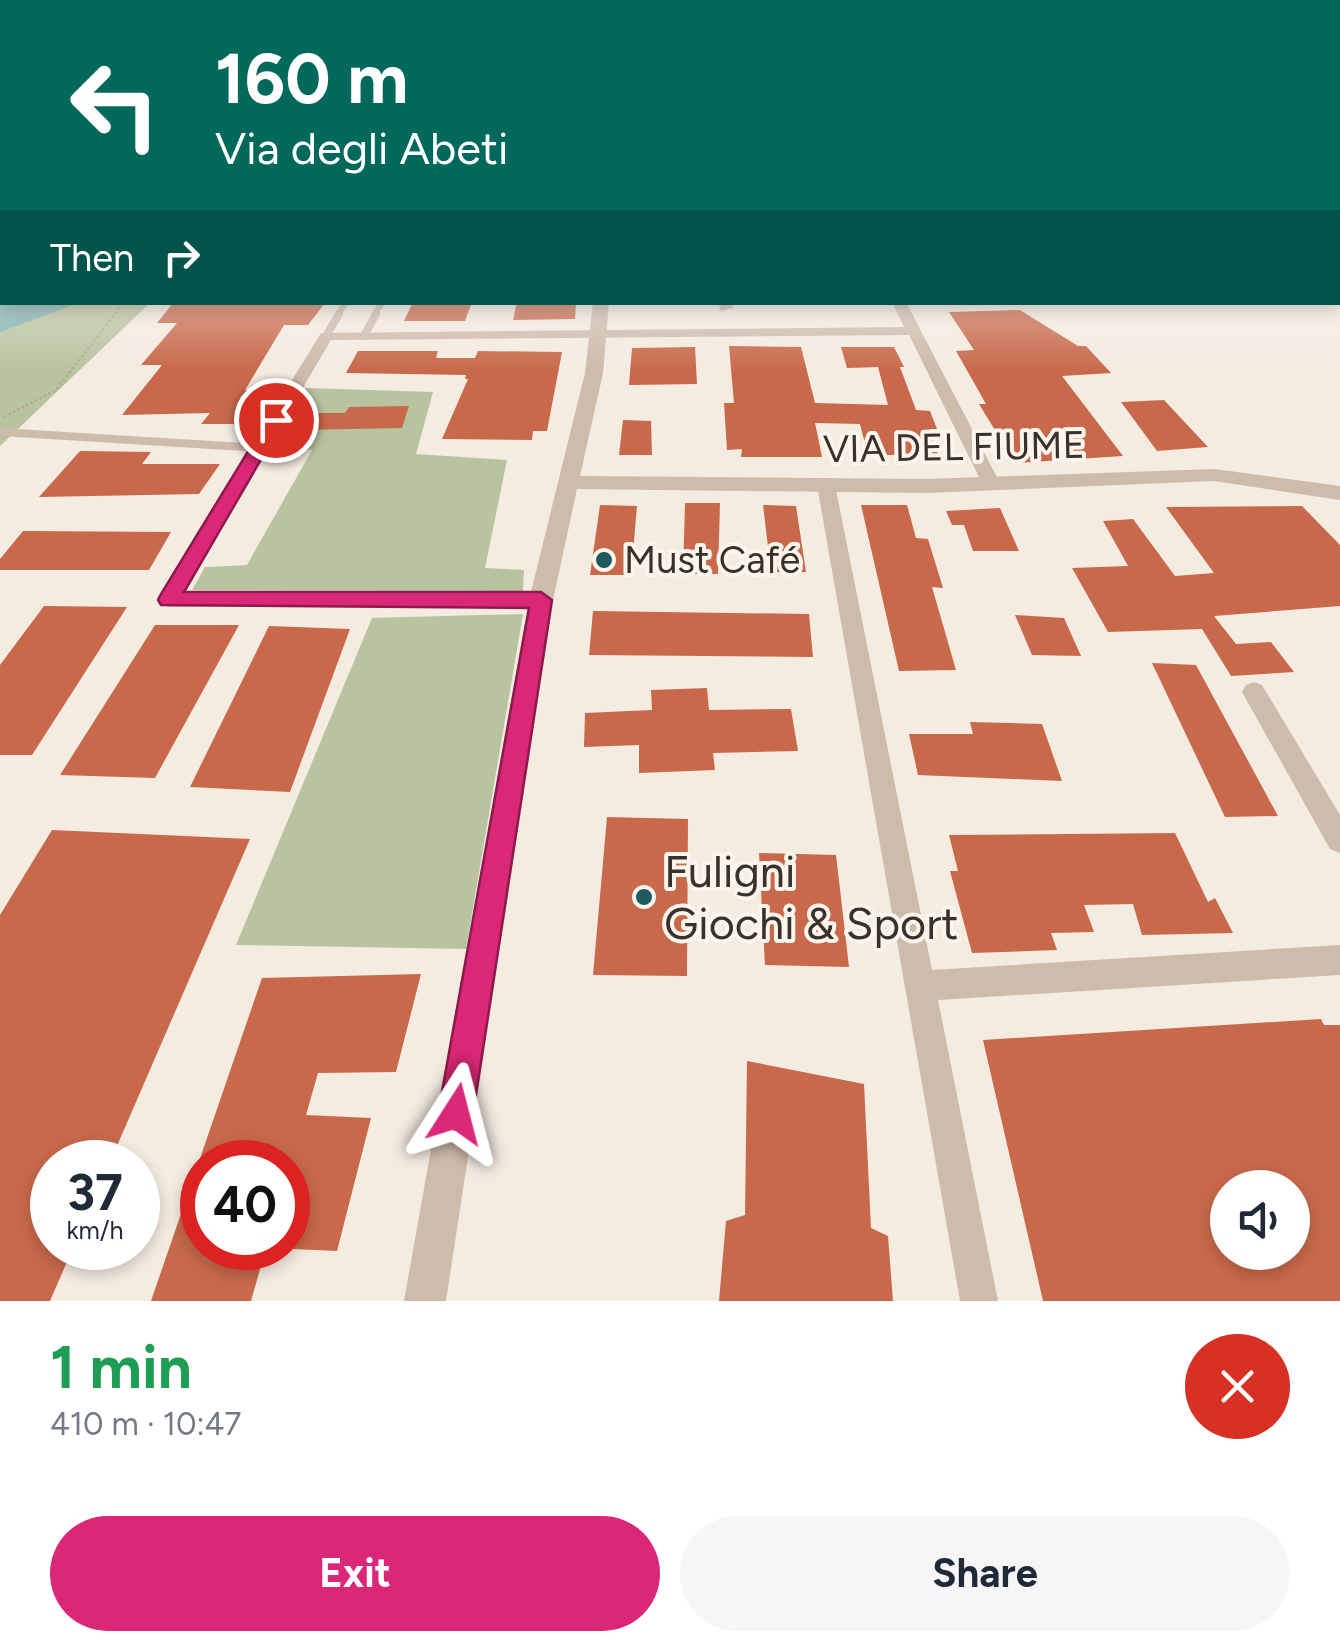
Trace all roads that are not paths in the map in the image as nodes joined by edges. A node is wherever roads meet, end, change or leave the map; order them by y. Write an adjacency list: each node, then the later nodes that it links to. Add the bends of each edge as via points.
1 (344, 305): 7 (lane)
2 (380, 305): 8 (lane)
3 (601, 305): 6 (street)
4 (901, 305): 5 (street)
5 (914, 331): 6 (street); 12 (street)
6 (599, 334): 8 (street); 11 (street)
7 (326, 336): 8 (street); 10 (street)
8 (364, 336)
9 (0, 432): 10 (lane)
10 (258, 448): 15 (street, via 168,600)
11 (567, 482): 13 (street, VIA DEL FIUME); 15 (street)
12 (992, 485): 13 (street, VIA DEL FIUME); 14 (street, VIA DEL FIUME, via 1214,474)
13 (826, 486): 19 (street)
14 (1340, 493)
15 (541, 600): 20 (street)
16 (1254, 692): 17 (street)
17 (1340, 840)
18 (1340, 960): 19 (street)
19 (920, 986): 21 (street)
20 (425, 1301)
21 (979, 1301)

